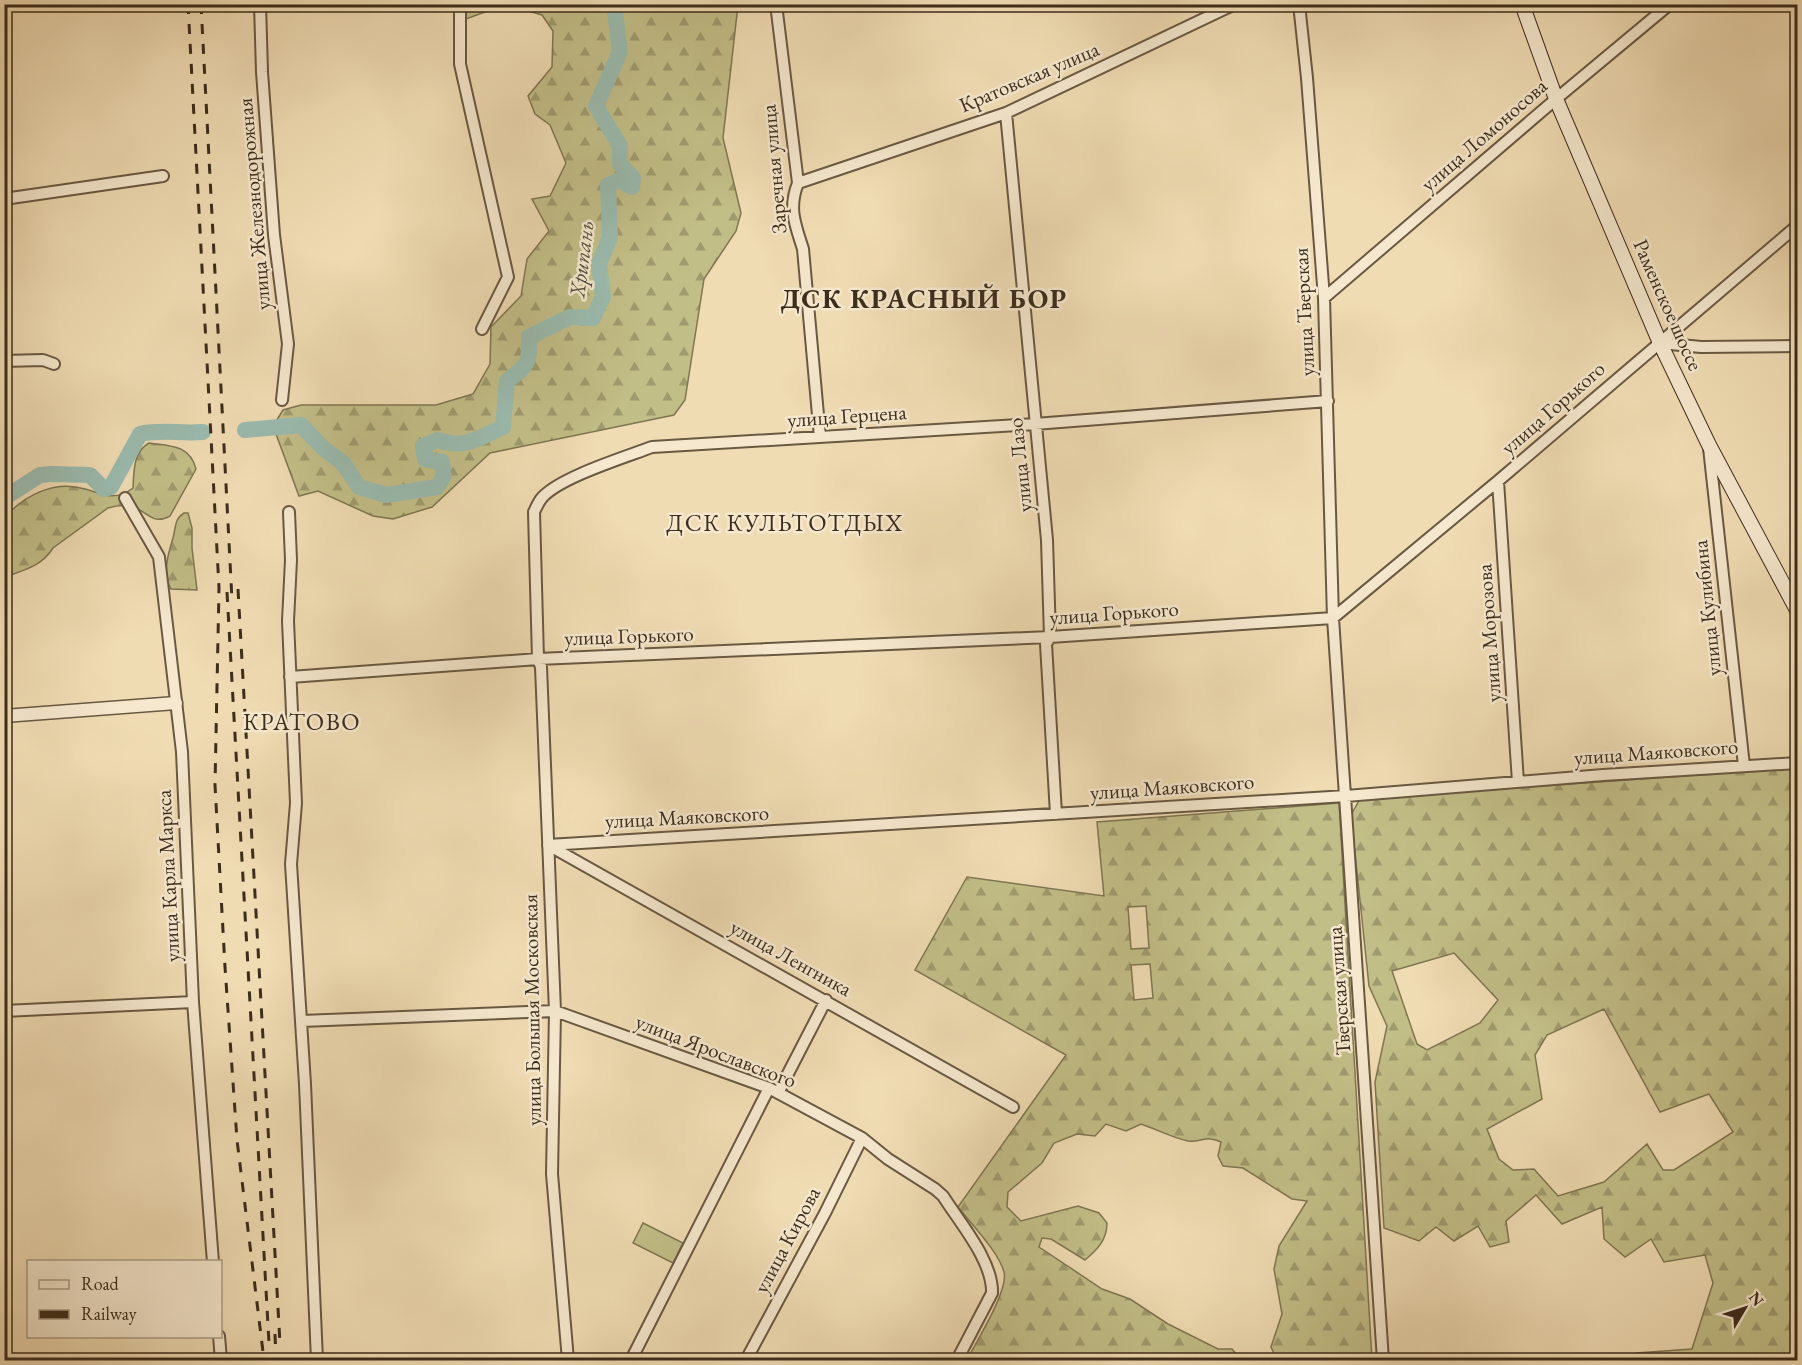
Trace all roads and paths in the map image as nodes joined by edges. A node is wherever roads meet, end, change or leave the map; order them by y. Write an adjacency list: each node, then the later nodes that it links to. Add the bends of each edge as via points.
1 (260, 4): 20 (street, улица Железнодорожная, via 274,235 288,344)
2 (460, 4): 15 (street, via 460,64 508,277)
3 (776, 4): 11 (street, Заречная улица)
4 (1235, 4): 9 (street, Кратовская улица)
5 (1299, 4): 14 (street, улица Тверская)
6 (1522, 4): 8 (main road, Раменское шоссе)
7 (1670, 4): 8 (street, улица Ломоносова)
8 (1556, 99): 14 (street, улица Ломоносова); 16 (main road, Раменское шоссе)
9 (1006, 112): 11 (street, Кратовская улица); 22 (street, улица Лазо)
10 (163, 177): 12 (street)
11 (798, 183): 23 (street, Заречная улица, via 792,198 794,222 803,249)
12 (4, 199)
13 (1797, 225): 16 (street, улица Горького)
14 (1324, 298): 21 (street, улица Тверская)
15 (482, 329)
16 (1660, 343): 17 (street, via 1701,347); 24 (main road, Раменское шоссе); 25 (street, улица Горького)
17 (1797, 346)
18 (4, 361): 19 (street, via 43,360)
19 (54, 364)
20 (282, 400)
21 (1328, 401): 22 (street, улица Герцена); 29 (street, улица Тверская)
22 (1035, 424): 23 (street, улица Герцена); 30 (street, улица Лазо, via 1047,540)
23 (820, 437): 31 (street, улица Герцена, via 652,447 594,469 541,498 534,512)
24 (1709, 445): 28 (main road, Раменское шоссе); 36 (street, улица Кулибина)
25 (1498, 481): 29 (street, улица Горького); 37 (street, улица Морозова)
26 (125, 498): 33 (street, улица Карла Маркса, via 159,557)
27 (289, 512): 32 (street)
28 (1797, 612)
29 (1333, 618): 30 (street, улица Горького); 38 (street, Тверская улица)
30 (1050, 637): 31 (street, улица Горького); 39 (street, улица Лазо, via 1046,644)
31 (538, 659): 32 (street, улица Горького); 40 (street, улица Большая Московская)
32 (290, 677): 45 (street, via 296,803 291,864)
33 (176, 703): 34 (street); 42 (street, улица Карла Маркса, via 182,752)
34 (4, 716)
35 (1797, 763): 36 (street, улица Маяковского)
36 (1743, 766): 37 (street, улица Маяковского)
37 (1518, 782): 38 (street, улица Маяковского)
38 (1346, 796): 39 (street, улица Маяковского); 57 (street, Тверская улица)
39 (1056, 814): 40 (street, улица Маяковского)
40 (548, 845): 41 (street, улица Ленгника); 44 (street, улица Большая Московская)
41 (826, 1000): 46 (street); 47 (street, улица Ленгника)
42 (193, 1002): 43 (street); 49 (street, улица Карла Маркса)
43 (4, 1011)
44 (555, 1011): 45 (street, улица Ярославского); 46 (street, улица Ярославского); 53 (street, улица Большая Московская, via 552,1174)
45 (302, 1021): 52 (street)
46 (773, 1091): 48 (street, улица Ярославского); 54 (street)
47 (1013, 1107)
48 (862, 1138): 55 (street, улица Кирова); 56 (street, улица Ярославского, via 943,1196 985,1261 992,1293)
49 (213, 1260)
50 (219, 1338): 51 (street)
51 (221, 1360)
52 (317, 1360)
53 (568, 1360)
54 (631, 1360)
55 (746, 1360)
56 (957, 1360)
57 (1383, 1360)

